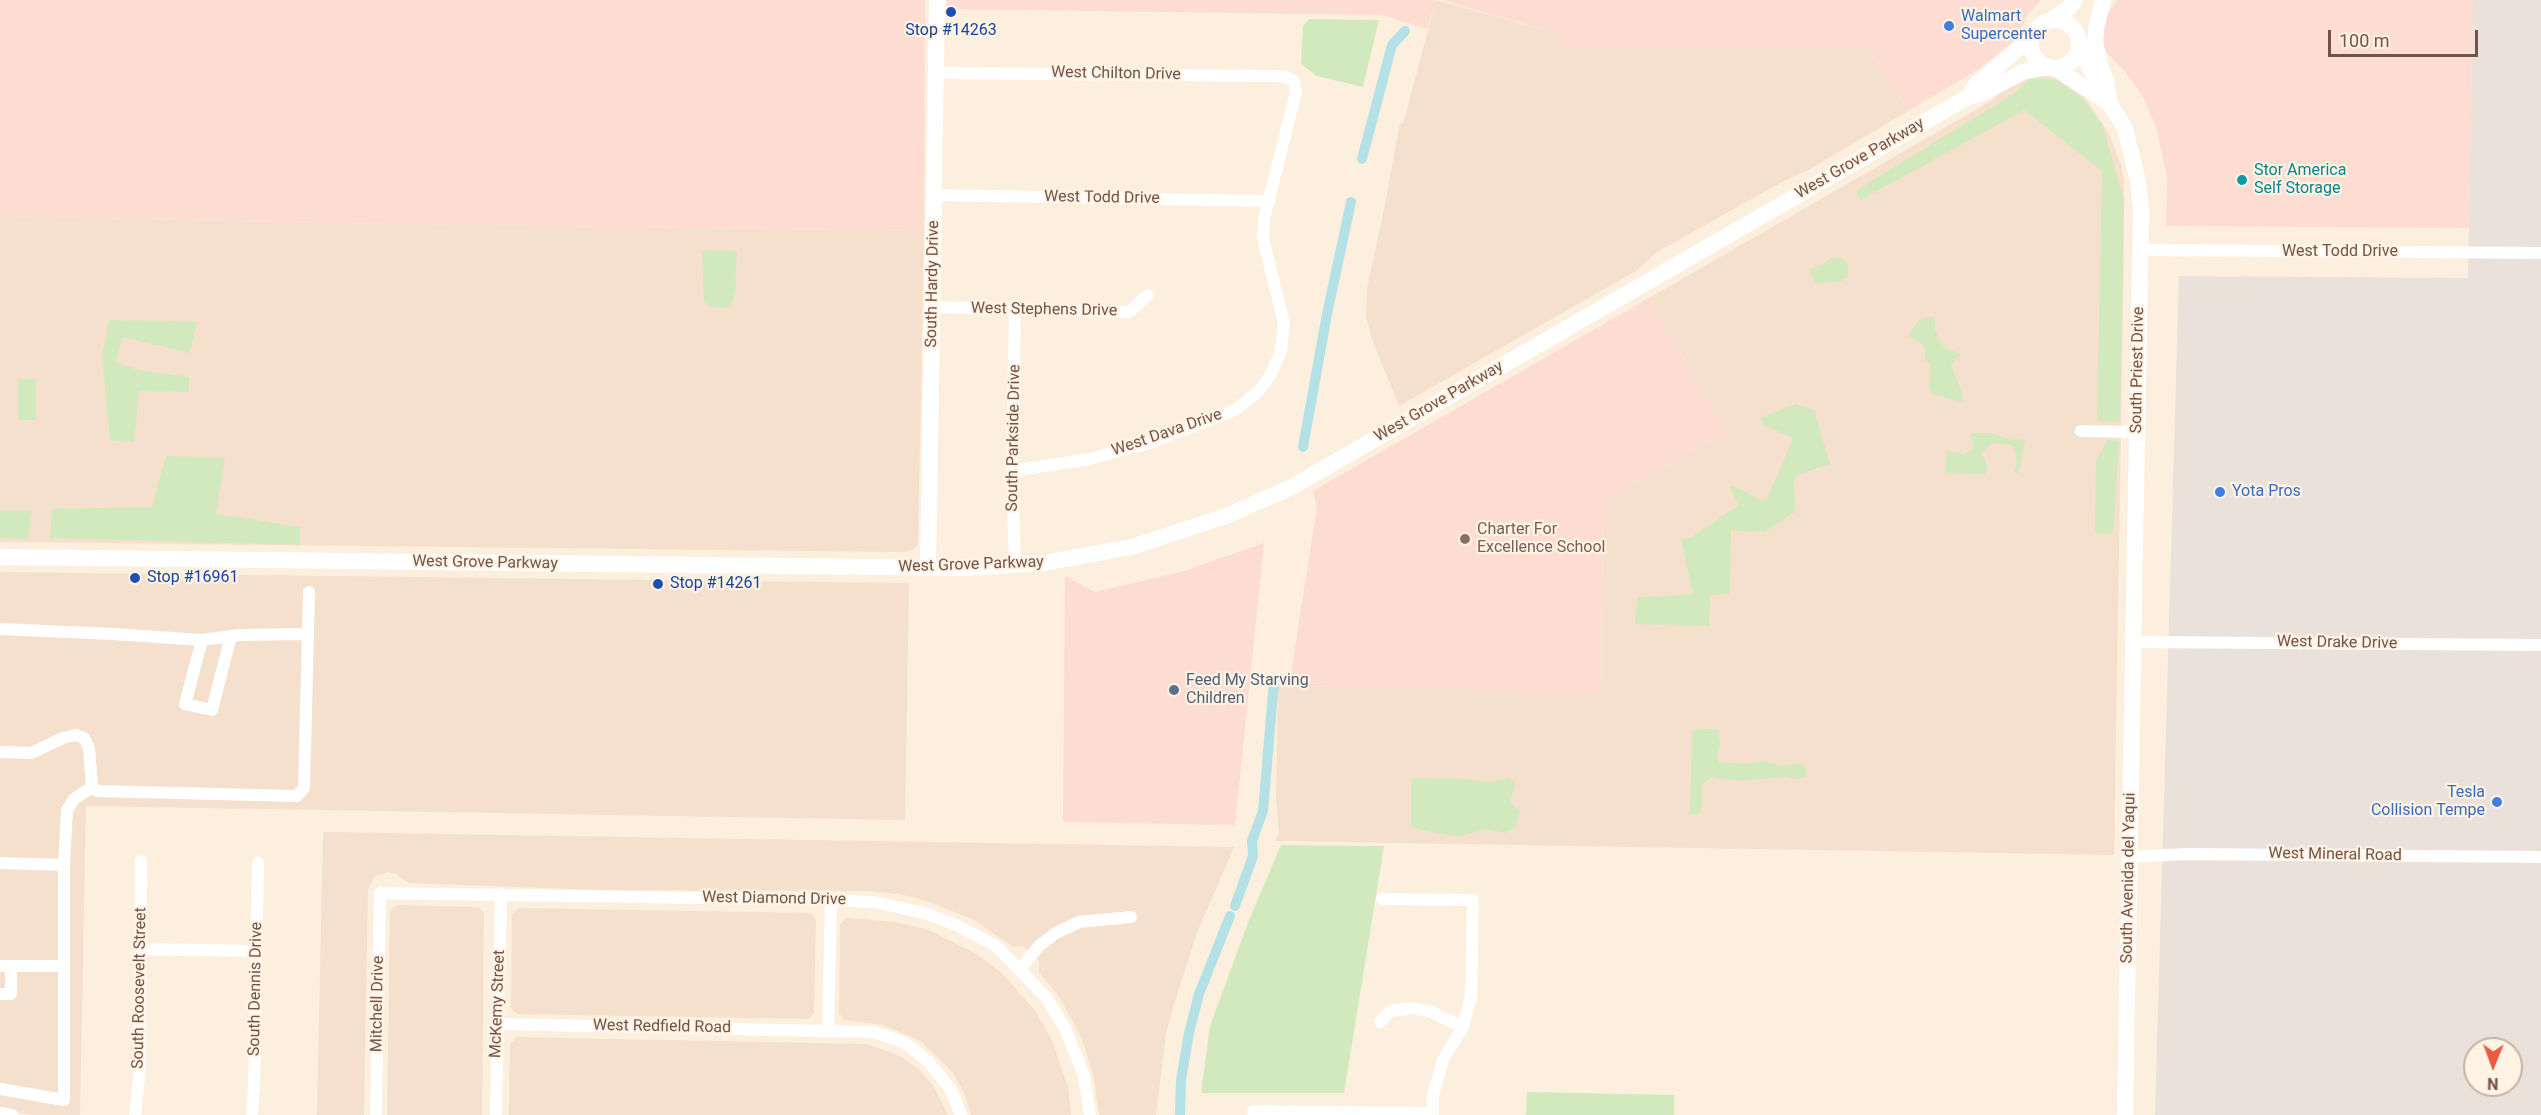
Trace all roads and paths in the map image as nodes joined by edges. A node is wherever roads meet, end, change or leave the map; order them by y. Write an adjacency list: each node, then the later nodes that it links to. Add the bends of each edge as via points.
1 (937, 0): 9 (street, South Hardy Drive)
2 (2075, 0): 5 (street)
3 (2096, 0): 7 (street)
4 (2103, 0): 12 (street, via 2097,24 2097,54)
5 (2050, 21): 6 (street); 7 (street, via 2064,22 2075,31)
6 (2033, 36): 8 (street, via 2035,57); 11 (street, West Grove Parkway)
7 (2079, 41): 8 (street, via 2078,52 2069,64); 12 (street, South Priest Drive, via 2090,69)
8 (2051, 67): 11 (street, West Grove Parkway, via 2023,72 1981,94); 12 (street)
9 (936, 72): 10 (street, West Chilton Drive, via 1276,76); 13 (street, South Hardy Drive)
10 (1294, 81): 14 (street, West Dava Drive, via 1294,100)
11 (1968, 96): 24 (street, West Grove Parkway, via 1297,484 1226,516 1154,541 1075,559)
12 (2115, 110): 15 (street, South Priest Drive, via 2125,128 2139,182)
13 (934, 195): 14 (street, West Todd Drive); 18 (street, South Hardy Drive)
14 (1269, 201): 22 (street, West Dava Drive, via 1263,238 1284,324 1281,351 1259,391 1235,410 1153,442 1090,459)
15 (2140, 250): 16 (street, West Todd Drive); 21 (street, South Priest Drive)
16 (2541, 253)
17 (1148, 295): 19 (street, West Stephens Drive, via 1129,312)
18 (933, 307): 19 (street, West Stephens Drive); 25 (street, South Hardy Drive)
19 (1015, 309): 22 (street, South Parkside Drive)
20 (2081, 431): 21 (street)
21 (2137, 432): 31 (street, South Priest Drive)
22 (1012, 471): 24 (street, South Parkside Drive)
23 (4, 558): 25 (street, West Grove Parkway)
24 (1015, 566): 25 (street, West Grove Parkway)
25 (928, 568)
26 (309, 592): 28 (street)
27 (0, 629): 30 (street)
28 (308, 634): 29 (street); 34 (street, via 304,788 297,796 97,791)
29 (231, 636): 30 (street); 30 (street, via 212,710 185,704)
30 (202, 640)
31 (2133, 642): 32 (street, West Drake Drive); 35 (street, South Avenida del Yaqui)
32 (2541, 645)
33 (0, 752): 34 (street, via 31,753 63,738 84,738 89,748)
34 (92, 787): 40 (street, via 69,804)
35 (2130, 857): 36 (street, West Mineral Road); 67 (street, South Avenida del Yaqui)
36 (2541, 857)
37 (141, 861): 46 (street, South Roosevelt Street)
38 (0, 863): 40 (street)
39 (258, 863): 47 (street, South Dennis Drive)
40 (64, 865): 49 (street)
41 (380, 893): 42 (street, West Diamond Drive); 63 (street, Mitchell Drive)
42 (501, 894): 44 (street, West Diamond Drive); 53 (street, McKemy Street)
43 (1382, 899): 54 (street, via 1473,900 1471,996)
44 (831, 900): 50 (street, West Diamond Drive, via 874,902 928,914 996,946); 55 (street)
45 (1131, 916): 50 (street, via 1078,922 1040,945)
46 (140, 949): 47 (street); 61 (street, South Roosevelt Street, via 140,1070)
47 (257, 951): 62 (street, South Dennis Drive)
48 (5, 966): 49 (street); 51 (street, via 11,994)
49 (64, 966): 56 (street, via 64,1100)
50 (1020, 969): 66 (street, via 1046,997 1065,1028 1084,1076)
51 (0, 994)
52 (1380, 1022): 54 (street, via 1390,1011 1413,1008)
53 (497, 1024): 55 (street, West Redfield Road); 64 (street, McKemy Street)
54 (1463, 1027): 59 (street, via 1443,1060 1433,1095)
55 (828, 1030): 65 (street, West Redfield Road, via 873,1032 904,1042 928,1060 951,1089)
56 (0, 1089)
57 (1253, 1111): 59 (street)
58 (0, 1113): 60 (street)
59 (1433, 1114)
60 (12, 1115)
61 (135, 1115)
62 (252, 1115)
63 (376, 1115)
64 (496, 1115)
65 (961, 1115)
66 (1090, 1115)
67 (2125, 1115)

